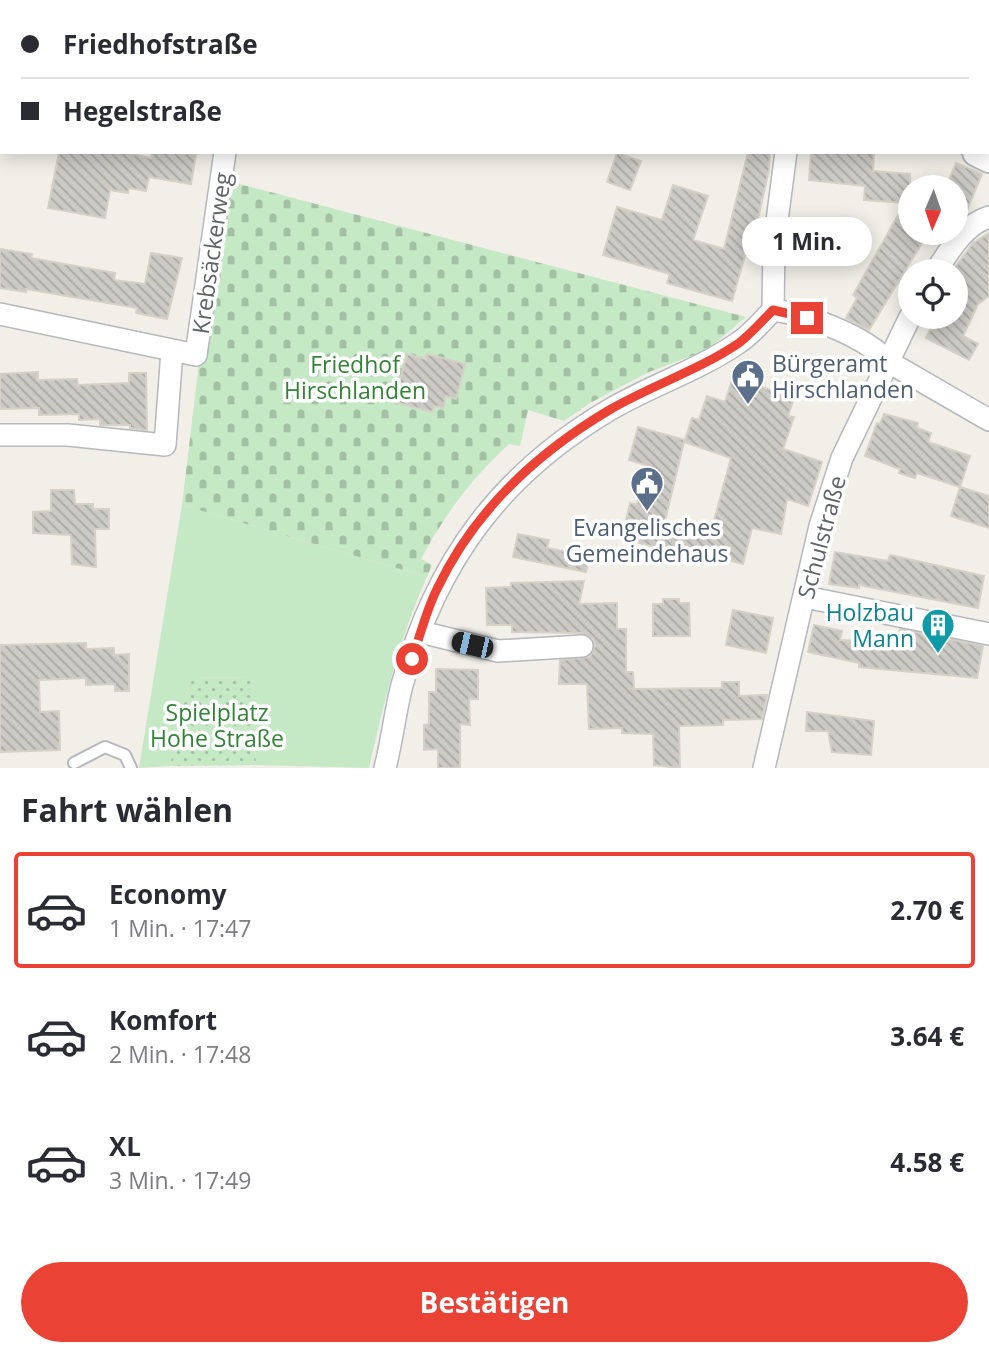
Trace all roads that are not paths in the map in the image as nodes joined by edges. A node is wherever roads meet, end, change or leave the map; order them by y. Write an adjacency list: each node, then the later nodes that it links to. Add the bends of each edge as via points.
1 (225, 154): 8 (street, Krebsäckerweg, via 196,355)
2 (786, 154): 5 (street)
3 (989, 218): 4 (street, via 964,232)
4 (945, 259)
5 (773, 310): 9 (street, via 821,323 879,352); 13 (street, via 741,342 612,408 523,473 462,546 436,589)
6 (0, 314): 8 (street)
7 (904, 329): 9 (street, Schulstraße)
8 (172, 351): 11 (street, via 165,445 68,435)
9 (887, 361): 10 (street); 12 (street, Schulstraße, via 842,458 820,526)
10 (989, 420)
11 (0, 435)
12 (805, 597): 14 (street); 19 (street, Schulstraße)
13 (421, 632): 15 (street, via 498,650); 18 (street, via 402,685)
14 (989, 634)
15 (582, 646)
16 (74, 764): 17 (lane, via 105,747 125,755)
17 (131, 768)
18 (385, 768)
19 (764, 768)

